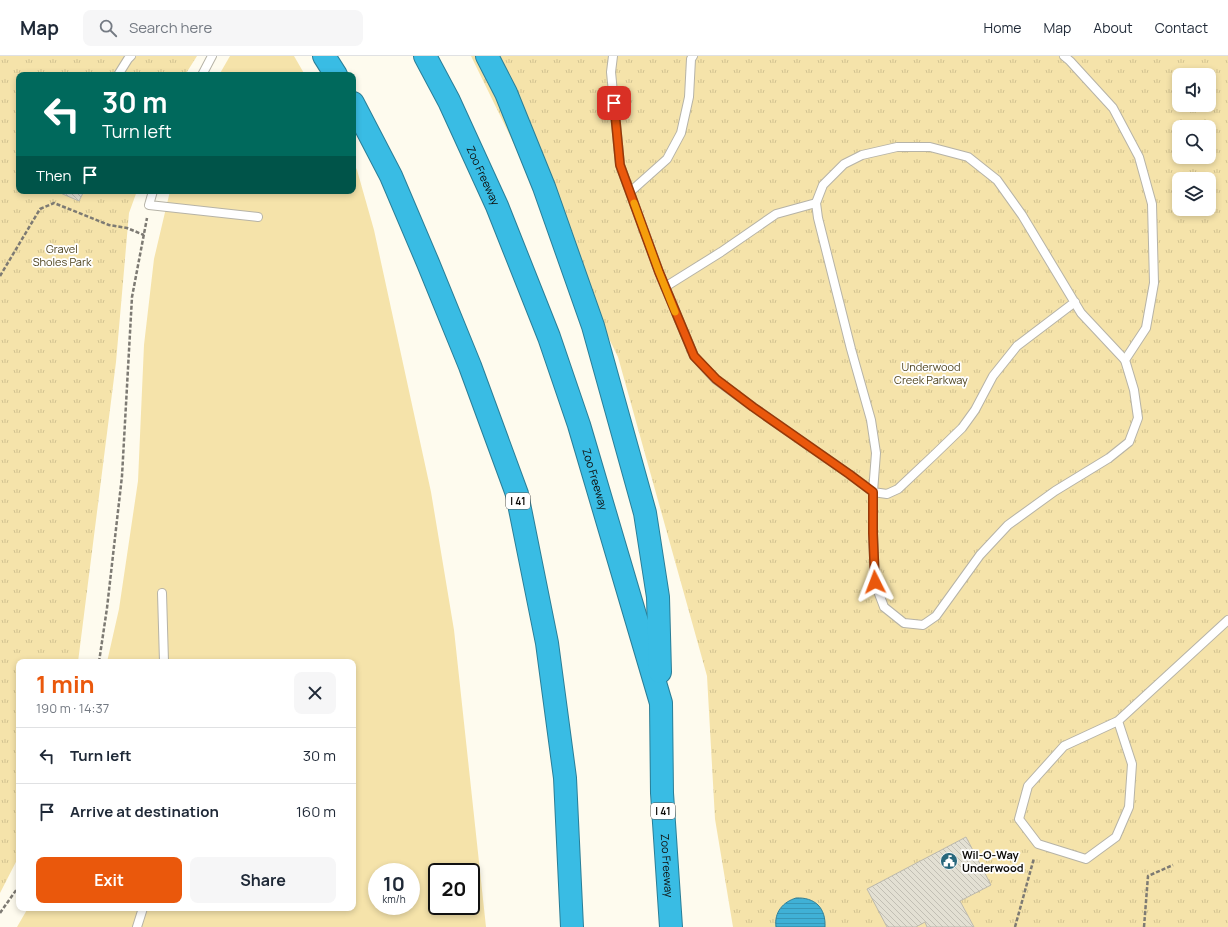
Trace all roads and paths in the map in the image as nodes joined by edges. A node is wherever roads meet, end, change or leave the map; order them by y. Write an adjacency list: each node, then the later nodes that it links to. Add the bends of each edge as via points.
1 (131, 56): 9 (lane)
2 (212, 56): 10 (lane)
3 (324, 56): 11 (highway)
4 (425, 56): 28 (highway, Zoo Freeway / I 41, via 449,101 494,199 549,337 579,425)
5 (486, 56): 28 (highway, via 506,93 544,187 593,326 645,513 658,597)
6 (613, 56): 13 (lane, via 611,72 620,165)
7 (693, 56): 13 (lane, via 682,133 667,159)
8 (1064, 56): 22 (lane, via 1112,108 1139,157 1152,204 1154,283 1146,328)
9 (120, 72)
10 (204, 72)
11 (334, 72)
12 (356, 109): 36 (highway, I 41, via 391,176 428,263 470,366 517,494 547,643 563,762)
13 (630, 192): 20 (lane)
14 (153, 194): 16 (lane)
15 (816, 203): 20 (lane, via 776,214); 21 (lane, via 822,185 844,164 862,156 897,147 930,147 968,157 997,180 1022,215); 23 (lane, via 851,350 871,420 876,453)
16 (149, 205): 17 (lane); 18 (path)
17 (258, 217)
18 (144, 236): 19 (path, via 54,203 40,209); 26 (path, via 132,297 122,476)
19 (0, 276)
20 (665, 287): 23 (lane, via 694,356 716,379)
21 (1075, 302): 22 (lane); 23 (lane, via 1017,346 993,376 962,428 898,489 887,494)
22 (1125, 360): 23 (lane, via 1134,390 1138,418 1129,442 1008,525 980,555 936,616 923,625 904,623 884,607 875,582)
23 (873, 492)
24 (162, 593): 27 (lane)
25 (1228, 620): 29 (lane)
26 (99, 659)
27 (164, 659)
28 (661, 703): 37 (highway, Zoo Freeway / I 41, via 662,793)
29 (1118, 720): 30 (lane, via 1064,746 1028,786 1019,819); 30 (lane, via 1132,764 1129,807 1116,837 1086,859)
30 (1038, 844): 38 (path)
31 (1172, 865): 39 (path, via 1148,876)
32 (16, 890): 34 (path)
33 (142, 911): 35 (lane)
34 (0, 913)
35 (137, 927)
36 (572, 927)
37 (671, 927)
38 (1015, 927)
39 (1144, 927)

